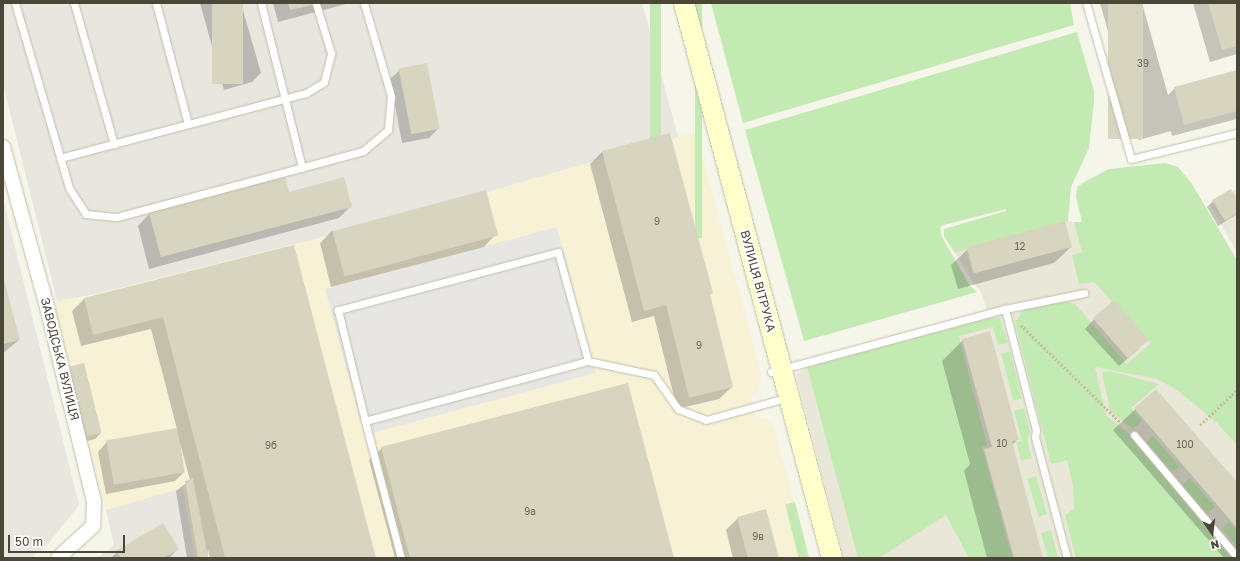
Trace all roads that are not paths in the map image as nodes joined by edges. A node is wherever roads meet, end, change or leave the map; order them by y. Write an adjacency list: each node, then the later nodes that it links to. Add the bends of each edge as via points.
1 (15, 3): 15 (lane)
2 (74, 3): 13 (lane)
3 (156, 3): 11 (lane)
4 (261, 3): 10 (lane)
5 (364, 3): 16 (lane, via 391,96 388,130 363,151)
6 (673, 3): 20 (main road, ВУЛИЦЯ ВІТРУКА)
7 (684, 3): 20 (main road, ВУЛИЦЯ ВІТРУКА)
8 (1086, 3): 12 (lane, via 1132,159)
9 (316, 4): 10 (lane, via 331,52 324,82 306,93)
10 (285, 98): 11 (lane); 16 (lane)
11 (188, 124): 13 (lane)
12 (1237, 133)
13 (114, 144): 15 (lane)
14 (3, 148): 25 (street, ЗАВОДСЬКА ВУЛИЦЯ, via 46,303 94,501 93,526)
15 (60, 158): 16 (lane, via 69,188 86,214 117,217)
16 (302, 168)
17 (1084, 293): 18 (lane)
18 (1005, 309): 20 (lane); 29 (lane, via 1036,430 1035,438)
19 (588, 361): 21 (lane, via 654,375 678,410 706,420); 22 (lane); 22 (lane, via 558,252 338,310)
20 (776, 371): 21 (main road, ВУЛИЦЯ ВІТРУКА)
21 (784, 399): 27 (main road, ВУЛИЦЯ ВІТРУКА); 28 (main road, ВУЛИЦЯ ВІТРУКА)
22 (365, 421): 26 (lane)
23 (1134, 435): 24 (lane)
24 (1237, 557)
25 (58, 558)
26 (401, 558)
27 (821, 558)
28 (832, 558)
29 (1067, 558)

